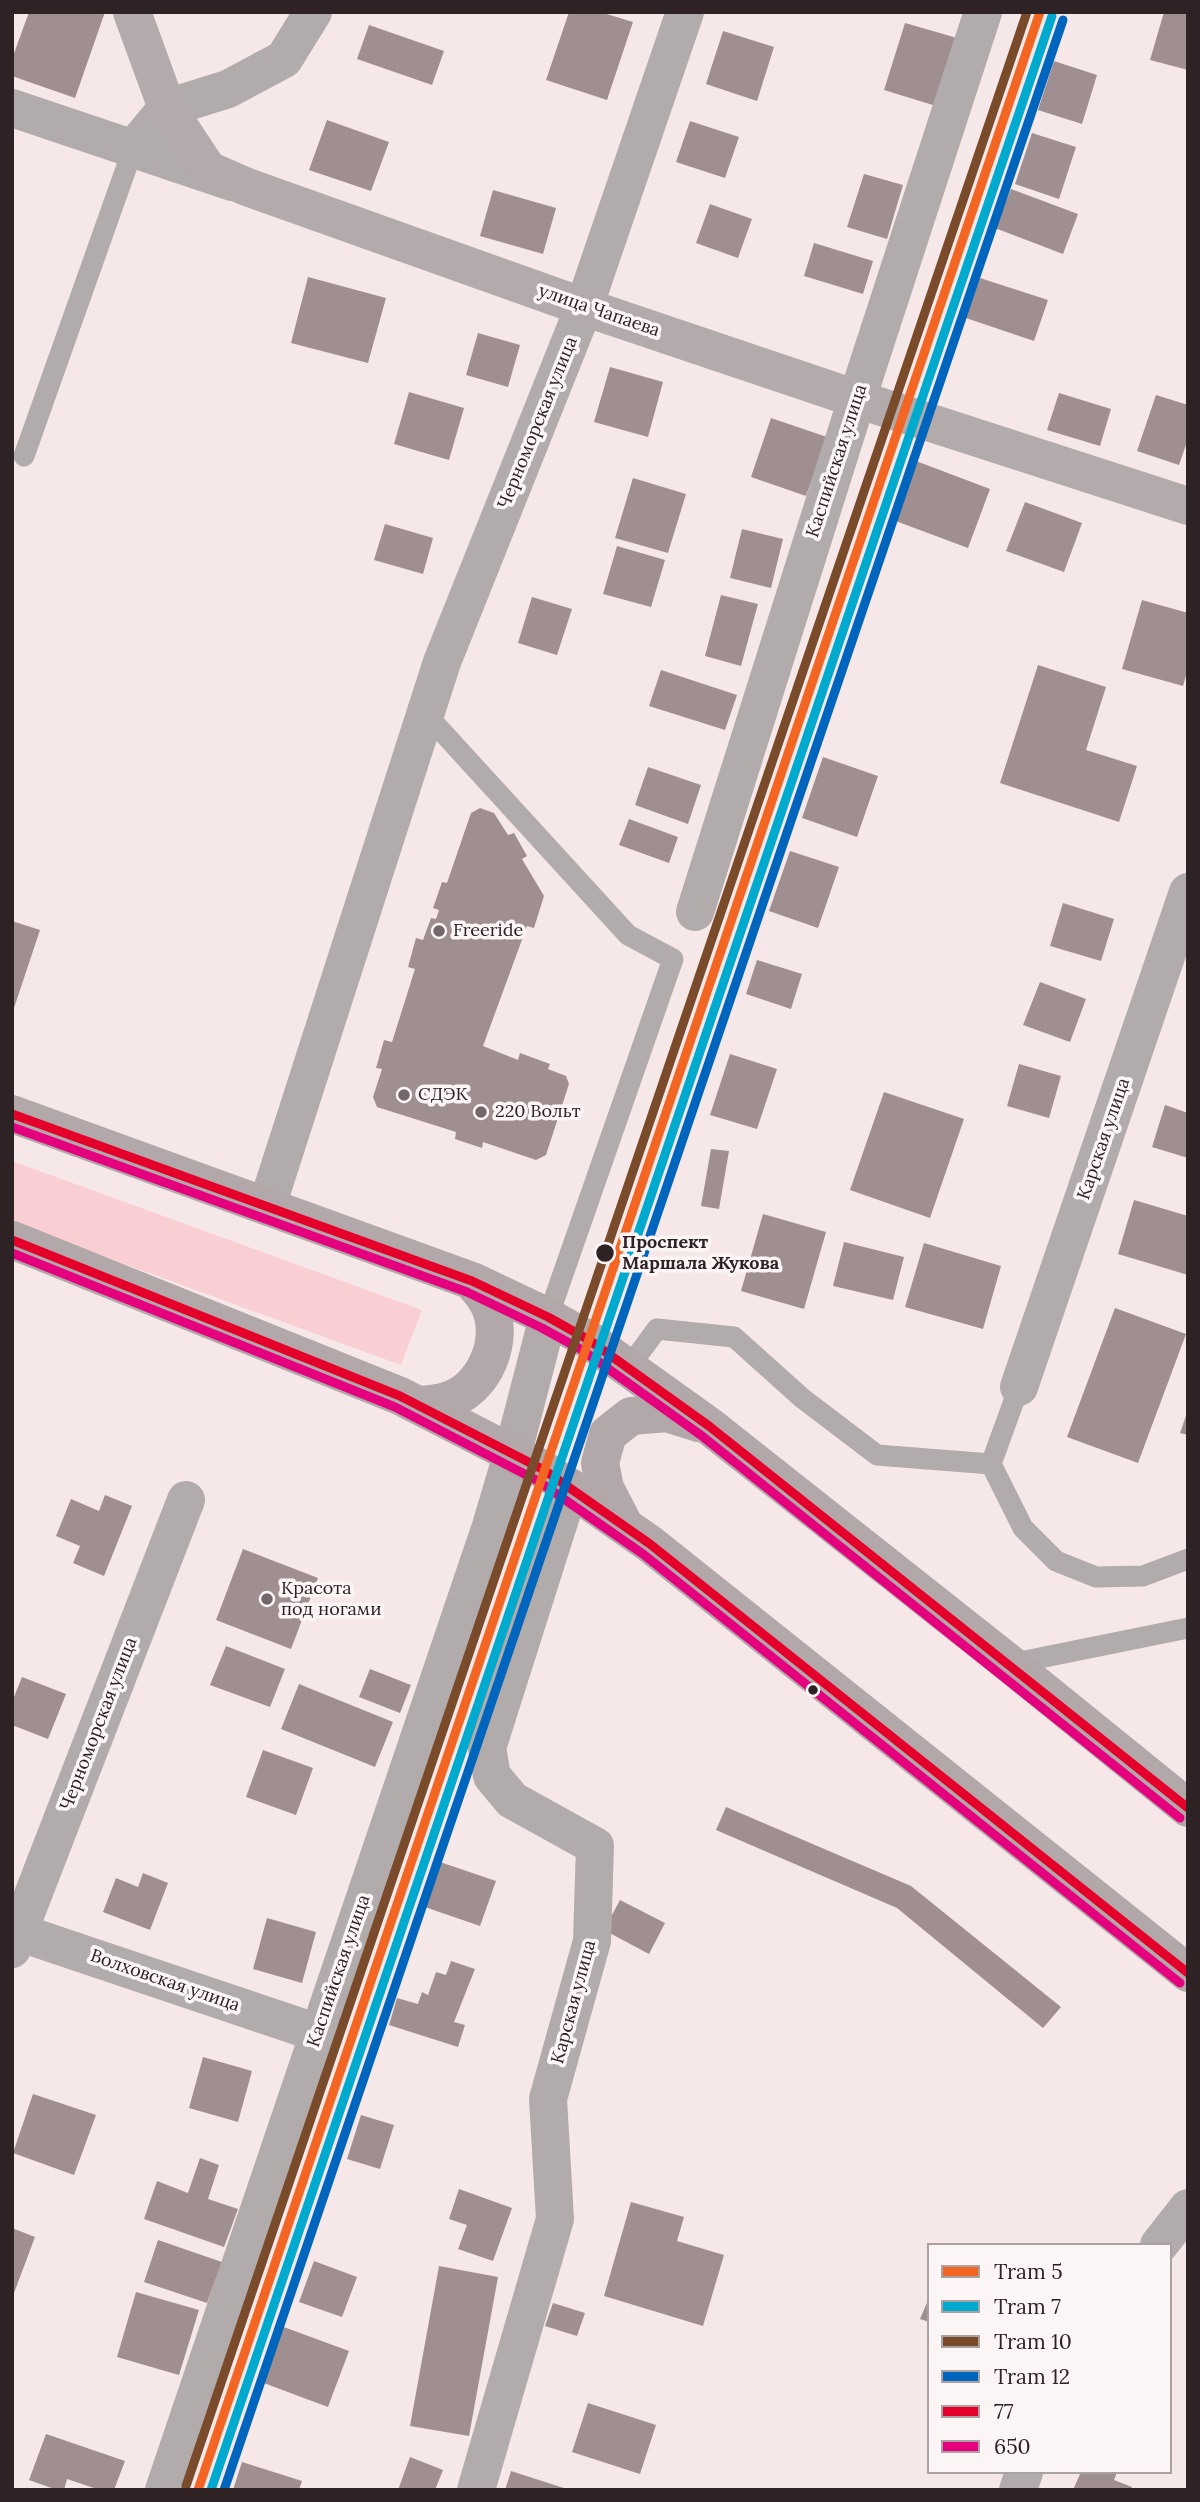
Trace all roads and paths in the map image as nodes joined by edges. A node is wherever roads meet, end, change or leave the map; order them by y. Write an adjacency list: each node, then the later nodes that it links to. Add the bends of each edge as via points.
1 (132, 12): 6 (street)
2 (313, 12): 6 (street, via 284,59 228,89)
3 (685, 12): 9 (street, Черноморская улица)
4 (983, 12): 10 (street, Каспийская улица)
5 (12, 108): 7 (street, улица Чапаева)
6 (167, 108): 7 (street); 8 (street, via 208,170)
7 (133, 149): 8 (street, улица Чапаева); 11 (lane)
8 (247, 187): 9 (street, улица Чапаева)
9 (584, 307): 10 (street, улица Чапаева); 13 (street, Черноморская улица)
10 (857, 399): 12 (street, улица Чапаева); 15 (street, Каспийская улица)
11 (24, 456)
12 (1188, 506)
13 (425, 713): 17 (street, Черноморская улица); 20 (lane, via 628,935 673,959)
14 (1188, 892): 22 (street, Карская улица)
15 (695, 912)
16 (12, 1114): 17 (highway)
17 (267, 1206): 19 (highway)
18 (12, 1240): 23 (highway)
19 (472, 1281): 20 (highway); 23 (highway, via 489,1304 495,1333 489,1362 473,1386 448,1401)
20 (548, 1317): 21 (highway); 25 (street, Каспийская улица)
21 (629, 1367): 24 (highway); 26 (lane, via 657,1329 734,1337 802,1398 877,1455)
22 (1019, 1387): 26 (lane)
23 (419, 1405): 25 (highway)
24 (709, 1426): 29 (highway, via 667,1413 631,1416 608,1434 600,1463 605,1488); 32 (highway)
25 (513, 1452): 27 (highway); 36 (street, Каспийская улица)
26 (991, 1464): 30 (lane, via 1023,1528 1056,1561 1097,1577 1143,1576)
27 (570, 1487): 29 (highway); 40 (street, Карская улица, via 487,1748 492,1776 512,1800 595,1846 592,1941 548,2099 555,2219)
28 (186, 1500): 34 (street, Черноморская улица)
29 (623, 1524): 35 (highway)
30 (1188, 1559)
31 (1188, 1628): 32 (lane)
32 (1010, 1664): 33 (highway)
33 (1188, 1808)
34 (14, 1937): 36 (street, Волховская улица)
35 (1188, 1973)
36 (318, 2033): 39 (street, Каспийская улица)
37 (1188, 2208): 38 (street)
38 (1161, 2243)
39 (164, 2490)
40 (476, 2490)

